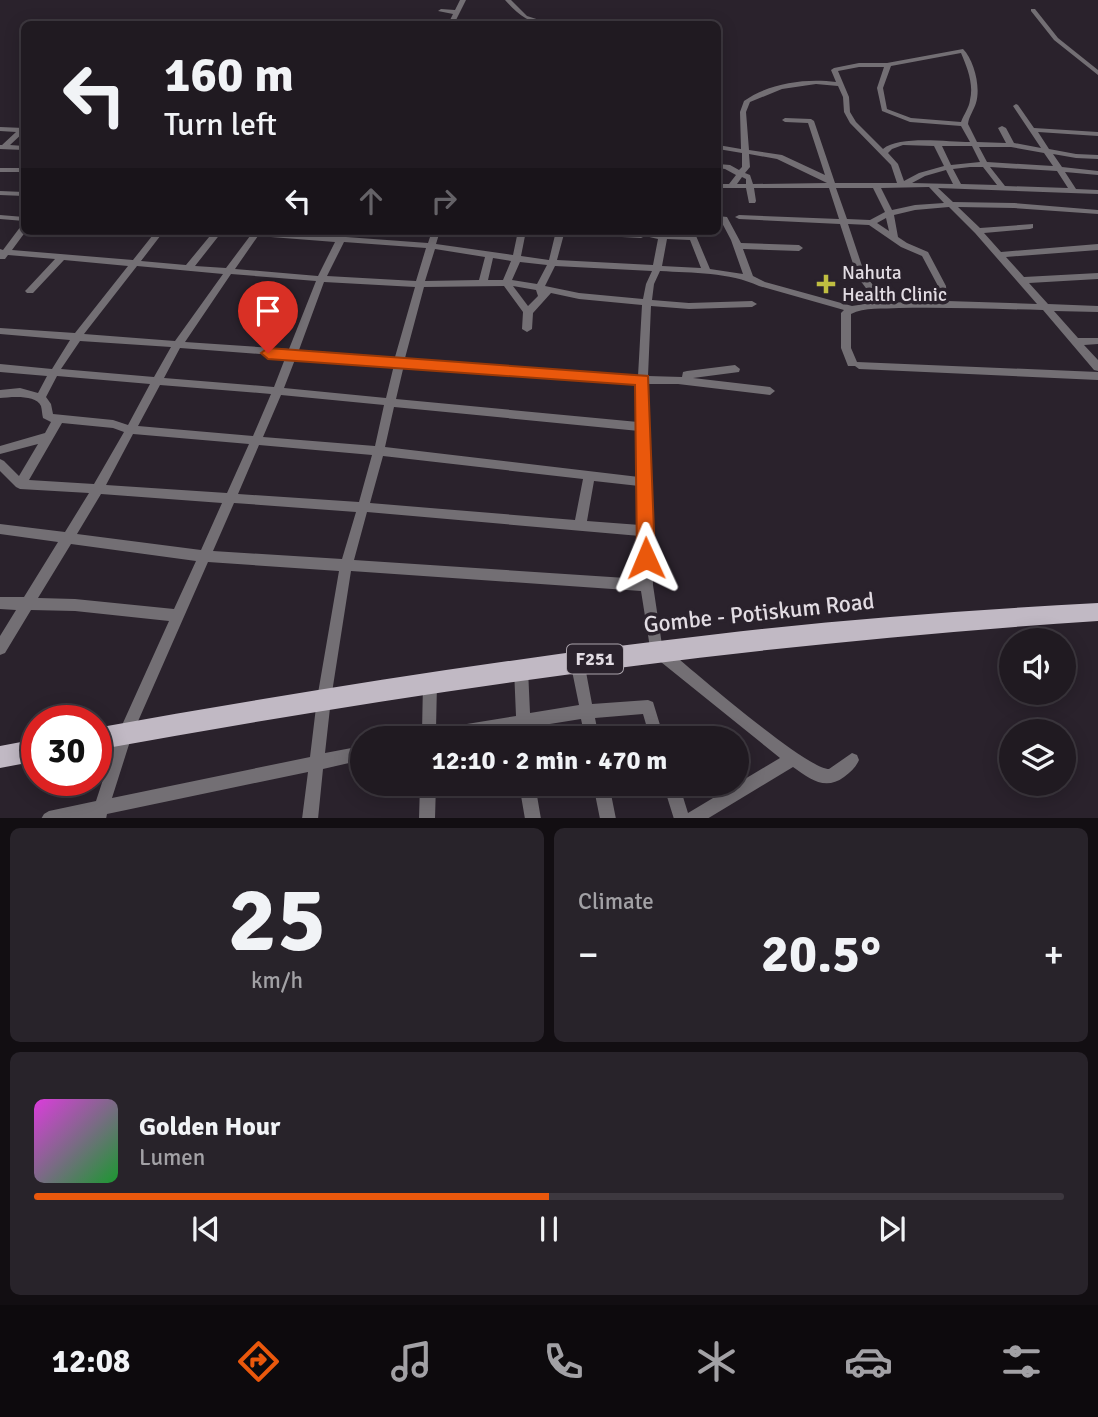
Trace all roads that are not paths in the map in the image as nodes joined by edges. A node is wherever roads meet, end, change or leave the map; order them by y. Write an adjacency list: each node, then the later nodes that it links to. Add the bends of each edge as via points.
1 (463, 0): 5 (street)
2 (508, 0): 7 (street)
3 (1034, 10): 9 (street, via 1056,39)
4 (441, 11): 5 (street)
5 (455, 12): 6 (street)
6 (452, 21)
7 (530, 21)
8 (888, 65): 10 (street, via 838,68 834,70); 13 (street, via 880,89 884,110 910,120); 13 (street, via 963,51 974,85 972,107)
9 (1098, 73)
10 (840, 84): 27 (street, via 795,84 747,101 743,112); 28 (street, via 853,123)
11 (1016, 106): 17 (street)
12 (785, 120): 38 (street, via 811,121)
13 (964, 124): 21 (street)
14 (1002, 128): 22 (street)
15 (0, 129): 16 (street)
16 (21, 130)
17 (1034, 130): 19 (street); 26 (street)
18 (21, 131): 24 (street)
19 (1098, 134)
20 (937, 144): 21 (street); 28 (street, via 903,143 889,146); 31 (street)
21 (975, 144): 22 (street); 30 (street)
22 (1012, 145): 26 (street)
23 (721, 146): 27 (street)
24 (2, 147): 25 (street)
25 (21, 148)
26 (1045, 149): 29 (street); 35 (street)
27 (746, 152): 37 (street); 38 (street, via 779,157)
28 (884, 154): 41 (street, via 894,164)
29 (1098, 157)
30 (985, 164): 31 (street); 35 (street); 45 (street)
31 (948, 165): 41 (street, via 918,173); 44 (street)
32 (721, 166): 37 (street)
33 (0, 170): 34 (street)
34 (21, 170)
35 (1059, 170): 36 (street); 47 (street)
36 (1098, 173)
37 (746, 179): 38 (street, via 763,185); 43 (street); 43 (street); 51 (street)
38 (832, 183): 40 (street); 60 (street)
39 (931, 184): 41 (street); 44 (street); 52 (street)
40 (876, 185): 41 (street); 55 (street)
41 (902, 185)
42 (721, 186): 43 (street)
43 (732, 186)
44 (958, 186): 45 (street)
45 (1003, 188): 46 (street)
46 (1020, 188): 47 (street); 53 (street)
47 (1074, 191): 48 (street)
48 (1098, 192)
49 (0, 193): 50 (street)
50 (21, 194)
51 (752, 201)
52 (953, 204): 53 (street); 55 (street, via 910,207); 63 (street)
53 (1028, 207): 54 (street)
54 (1098, 212)
55 (890, 215): 61 (street); 77 (street)
56 (721, 216): 80 (street)
57 (0, 217): 59 (street)
58 (739, 217): 60 (street)
59 (21, 219)
60 (845, 223): 61 (street); 106 (street, via 861,276 876,292)
61 (871, 223): 77 (street)
62 (1030, 226): 63 (street)
63 (978, 231): 85 (street)
64 (21, 232): 84 (street)
65 (157, 235): 89 (street)
66 (217, 235): 90 (street)
67 (254, 235): 92 (street)
68 (284, 235): 78 (street)
69 (343, 235): 78 (street)
70 (434, 235): 79 (street)
71 (521, 235): 87 (street)
72 (561, 235): 88 (street)
73 (629, 235): 76 (street)
74 (654, 235): 76 (street)
75 (692, 235): 76 (street); 93 (street)
76 (663, 237): 91 (street)
77 (894, 237): 105 (street, via 925,254 942,286)
78 (340, 241): 79 (street); 96 (street)
79 (430, 246): 83 (street); 100 (street)
80 (739, 246): 82 (street); 95 (street)
81 (1098, 247): 85 (street)
82 (799, 248)
83 (490, 254): 87 (street); 98 (street)
84 (2, 255): 86 (street)
85 (1000, 255): 97 (street)
86 (62, 258): 89 (street); 102 (street)
87 (516, 260): 88 (street); 99 (street)
88 (552, 263): 91 (street); 101 (street)
89 (135, 265): 90 (street); 113 (street)
90 (188, 268): 92 (street)
91 (657, 269): 93 (street); 103 (street)
92 (227, 271): 96 (street); 116 (street)
93 (707, 271): 95 (street)
94 (1098, 276): 97 (street)
95 (749, 278): 107 (street)
96 (321, 279): 100 (street); 117 (street)
97 (1023, 280): 108 (street)
98 (483, 283): 99 (street); 100 (street)
99 (506, 283): 101 (street); 110 (street)
100 (420, 284): 118 (street)
101 (544, 290): 103 (street); 110 (street)
102 (30, 291)
103 (647, 303): 104 (street); 124 (street)
104 (752, 304)
105 (943, 304): 106 (street); 108 (street)
106 (874, 306): 107 (street)
107 (852, 309): 123 (street, via 846,313 846,348 855,364)
108 (1048, 309): 109 (street); 115 (street)
109 (1098, 309)
110 (528, 312): 111 (street)
111 (527, 329)
112 (0, 331): 113 (street)
113 (81, 336): 116 (street); 122 (street)
114 (1098, 341): 115 (street)
115 (1077, 342): 119 (street)
116 (177, 345): 117 (street); 125 (street)
117 (291, 355): 118 (street); 127 (street)
118 (400, 362): 124 (street); 131 (street)
119 (1098, 367)
120 (0, 368): 122 (street)
121 (735, 369): 126 (street, via 687,375)
122 (53, 372): 125 (street); 130 (street)
123 (1098, 376)
124 (643, 380): 126 (street); 133 (street)
125 (156, 381): 127 (street); 134 (street)
126 (686, 381): 128 (street)
127 (278, 391): 131 (street); 136 (street)
128 (770, 391)
129 (0, 394): 130 (street, via 20,392)
130 (41, 398): 132 (street, via 47,415)
131 (390, 402): 133 (street); 138 (street)
132 (59, 419): 134 (street); 135 (street)
133 (643, 427): 142 (street)
134 (131, 430): 136 (street); 144 (street)
135 (50, 436): 137 (street); 143 (street)
136 (256, 439): 138 (street); 145 (street)
137 (0, 450)
138 (379, 451): 140 (street); 146 (street)
139 (0, 464): 141 (street)
140 (589, 475): 142 (street); 147 (street)
141 (5, 478): 143 (street)
142 (645, 482): 149 (street)
143 (20, 484): 144 (street)
144 (97, 490): 145 (street); 150 (street)
145 (230, 500): 146 (street); 151 (street)
146 (363, 507): 147 (street); 152 (street)
147 (580, 525): 149 (street)
148 (0, 530): 150 (street)
149 (645, 531): 153 (street)
150 (66, 537): 151 (street); 155 (street)
151 (204, 556): 152 (street); 157 (street)
152 (346, 566): 153 (street); 163 (street)
153 (647, 585): 159 (street)
154 (0, 603): 155 (street)
155 (26, 604): 157 (street); 158 (street)
156 (1098, 612): 159 (main road, Gombe - Potiskum Road / F251, via 945,620)
157 (178, 616): 171 (street)
158 (0, 648)
159 (656, 649): 160 (main road, Gombe - Potiskum Road / F251); 176 (street)
160 (577, 662): 161 (main road, Gombe - Potiskum Road / F251); 164 (street)
161 (522, 669): 162 (main road, Gombe - Potiskum Road / F251); 165 (street)
162 (430, 683): 163 (main road, Gombe - Potiskum Road / F251); 166 (street)
163 (324, 699): 171 (main road, Gombe - Potiskum Road / F251); 178 (street)
164 (587, 710): 165 (street); 169 (street); 170 (street, via 648,707)
165 (523, 721): 167 (street); 168 (street)
166 (428, 726)
167 (495, 726)
168 (523, 726)
169 (590, 726)
170 (654, 726)
171 (125, 734): 172 (main road, Gombe - Potiskum Road / F251); 183 (street)
172 (112, 736)
173 (21, 753): 175 (main road)
174 (350, 756): 178 (street)
175 (0, 757)
176 (793, 760): 177 (street, via 821,778 833,776); 190 (street)
177 (852, 760)
178 (316, 764): 183 (street); 185 (street)
179 (428, 796): 186 (street)
180 (529, 796): 187 (street)
181 (603, 796): 188 (street)
182 (675, 796): 189 (street)
183 (100, 812): 184 (street)
184 (49, 818)
185 (310, 818)
186 (427, 818)
187 (533, 818)
188 (608, 818)
189 (682, 818)
190 (692, 818)

